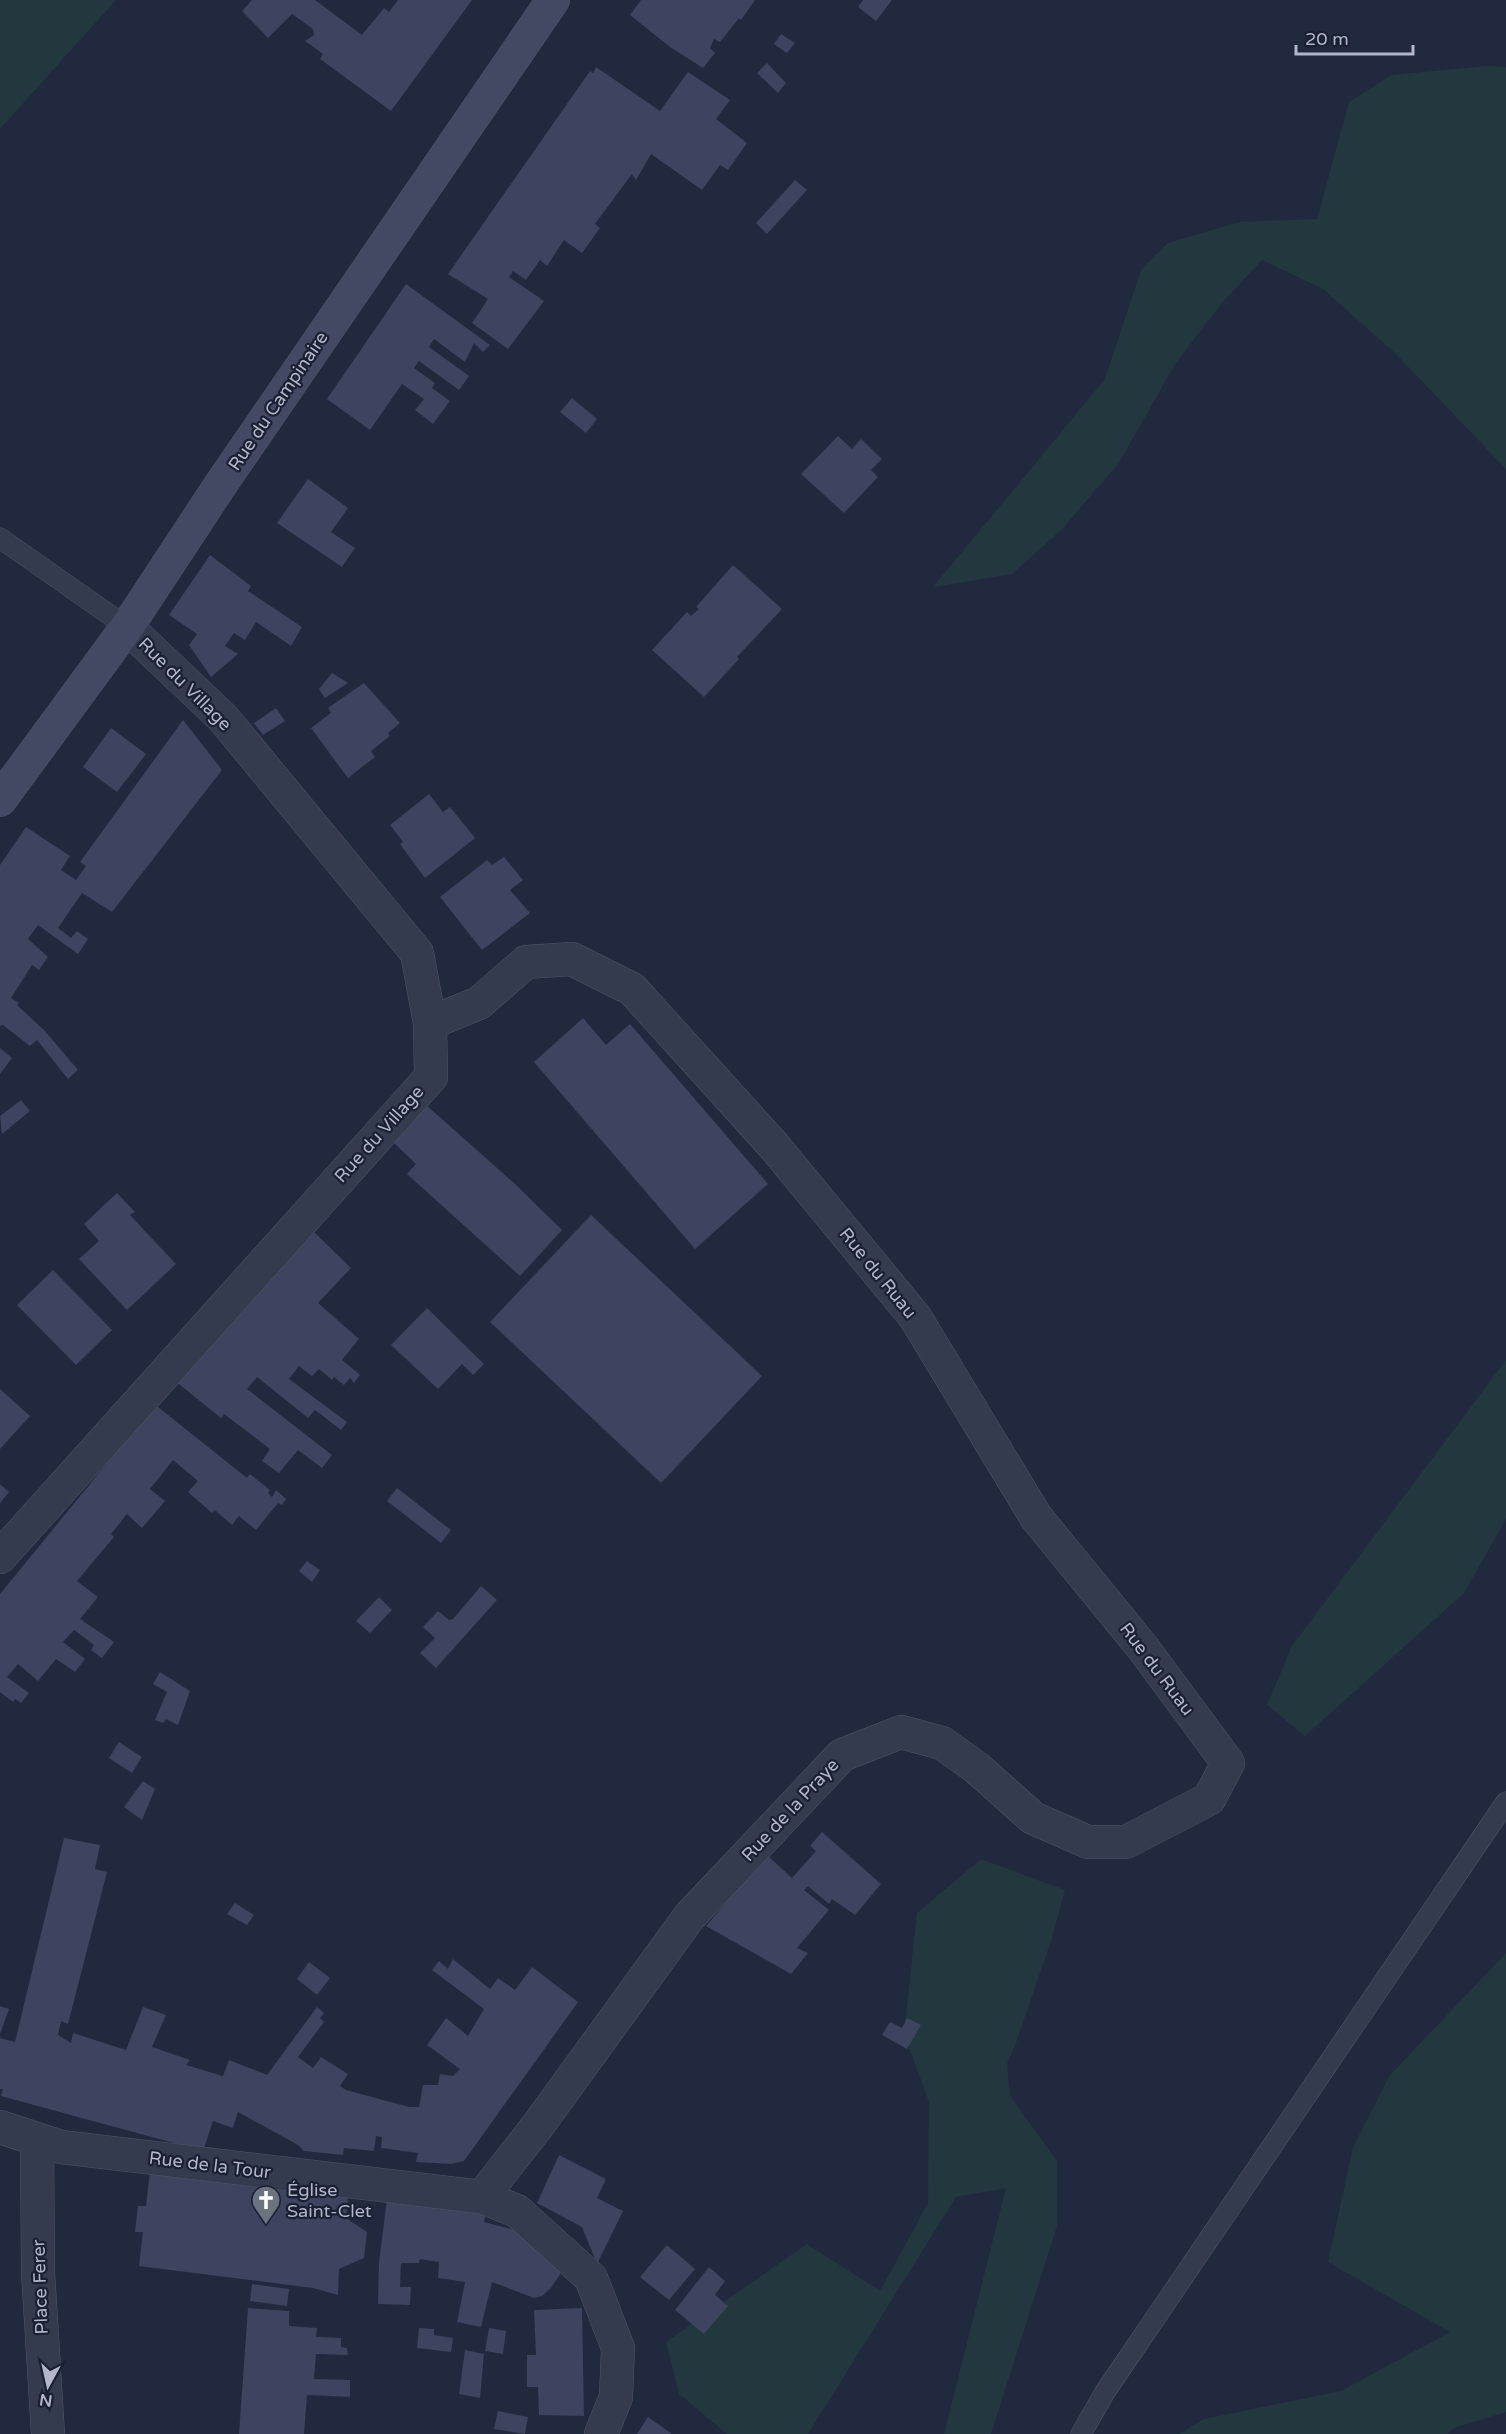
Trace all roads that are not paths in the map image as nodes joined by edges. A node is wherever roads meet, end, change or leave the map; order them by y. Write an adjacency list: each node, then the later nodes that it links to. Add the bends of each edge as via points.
1 (553, 0): 3 (main road, Rue du Campinaire)
2 (0, 538): 3 (lane)
3 (127, 627): 4 (main road, Rue du Campinaire); 5 (street, Rue du Village, via 223,718 417,953)
4 (0, 800)
5 (430, 1023): 6 (street, Rue du Village, via 430,1077); 7 (street, Rue du Ruau, via 479,1003 526,962 572,959 632,989 774,1146 915,1317 1036,1517 1143,1648)
6 (0, 1557)
7 (1228, 1763): 11 (street, Rue de la Praye, via 1209,1799 1126,1842 1088,1842 1033,1818 942,1743 902,1732 842,1755 689,1917)
8 (1506, 1802): 14 (lane, via 1105,2392)
9 (0, 2127): 10 (street, Rue de la Tour)
10 (37, 2139): 11 (street, Rue de la Tour, via 61,2147); 12 (street, Place Ferer, via 38,2272)
11 (482, 2197): 13 (street, Rue de la Tour, via 517,2211 591,2278 618,2348 616,2397)
12 (48, 2434)
13 (601, 2434)
14 (1081, 2434)

